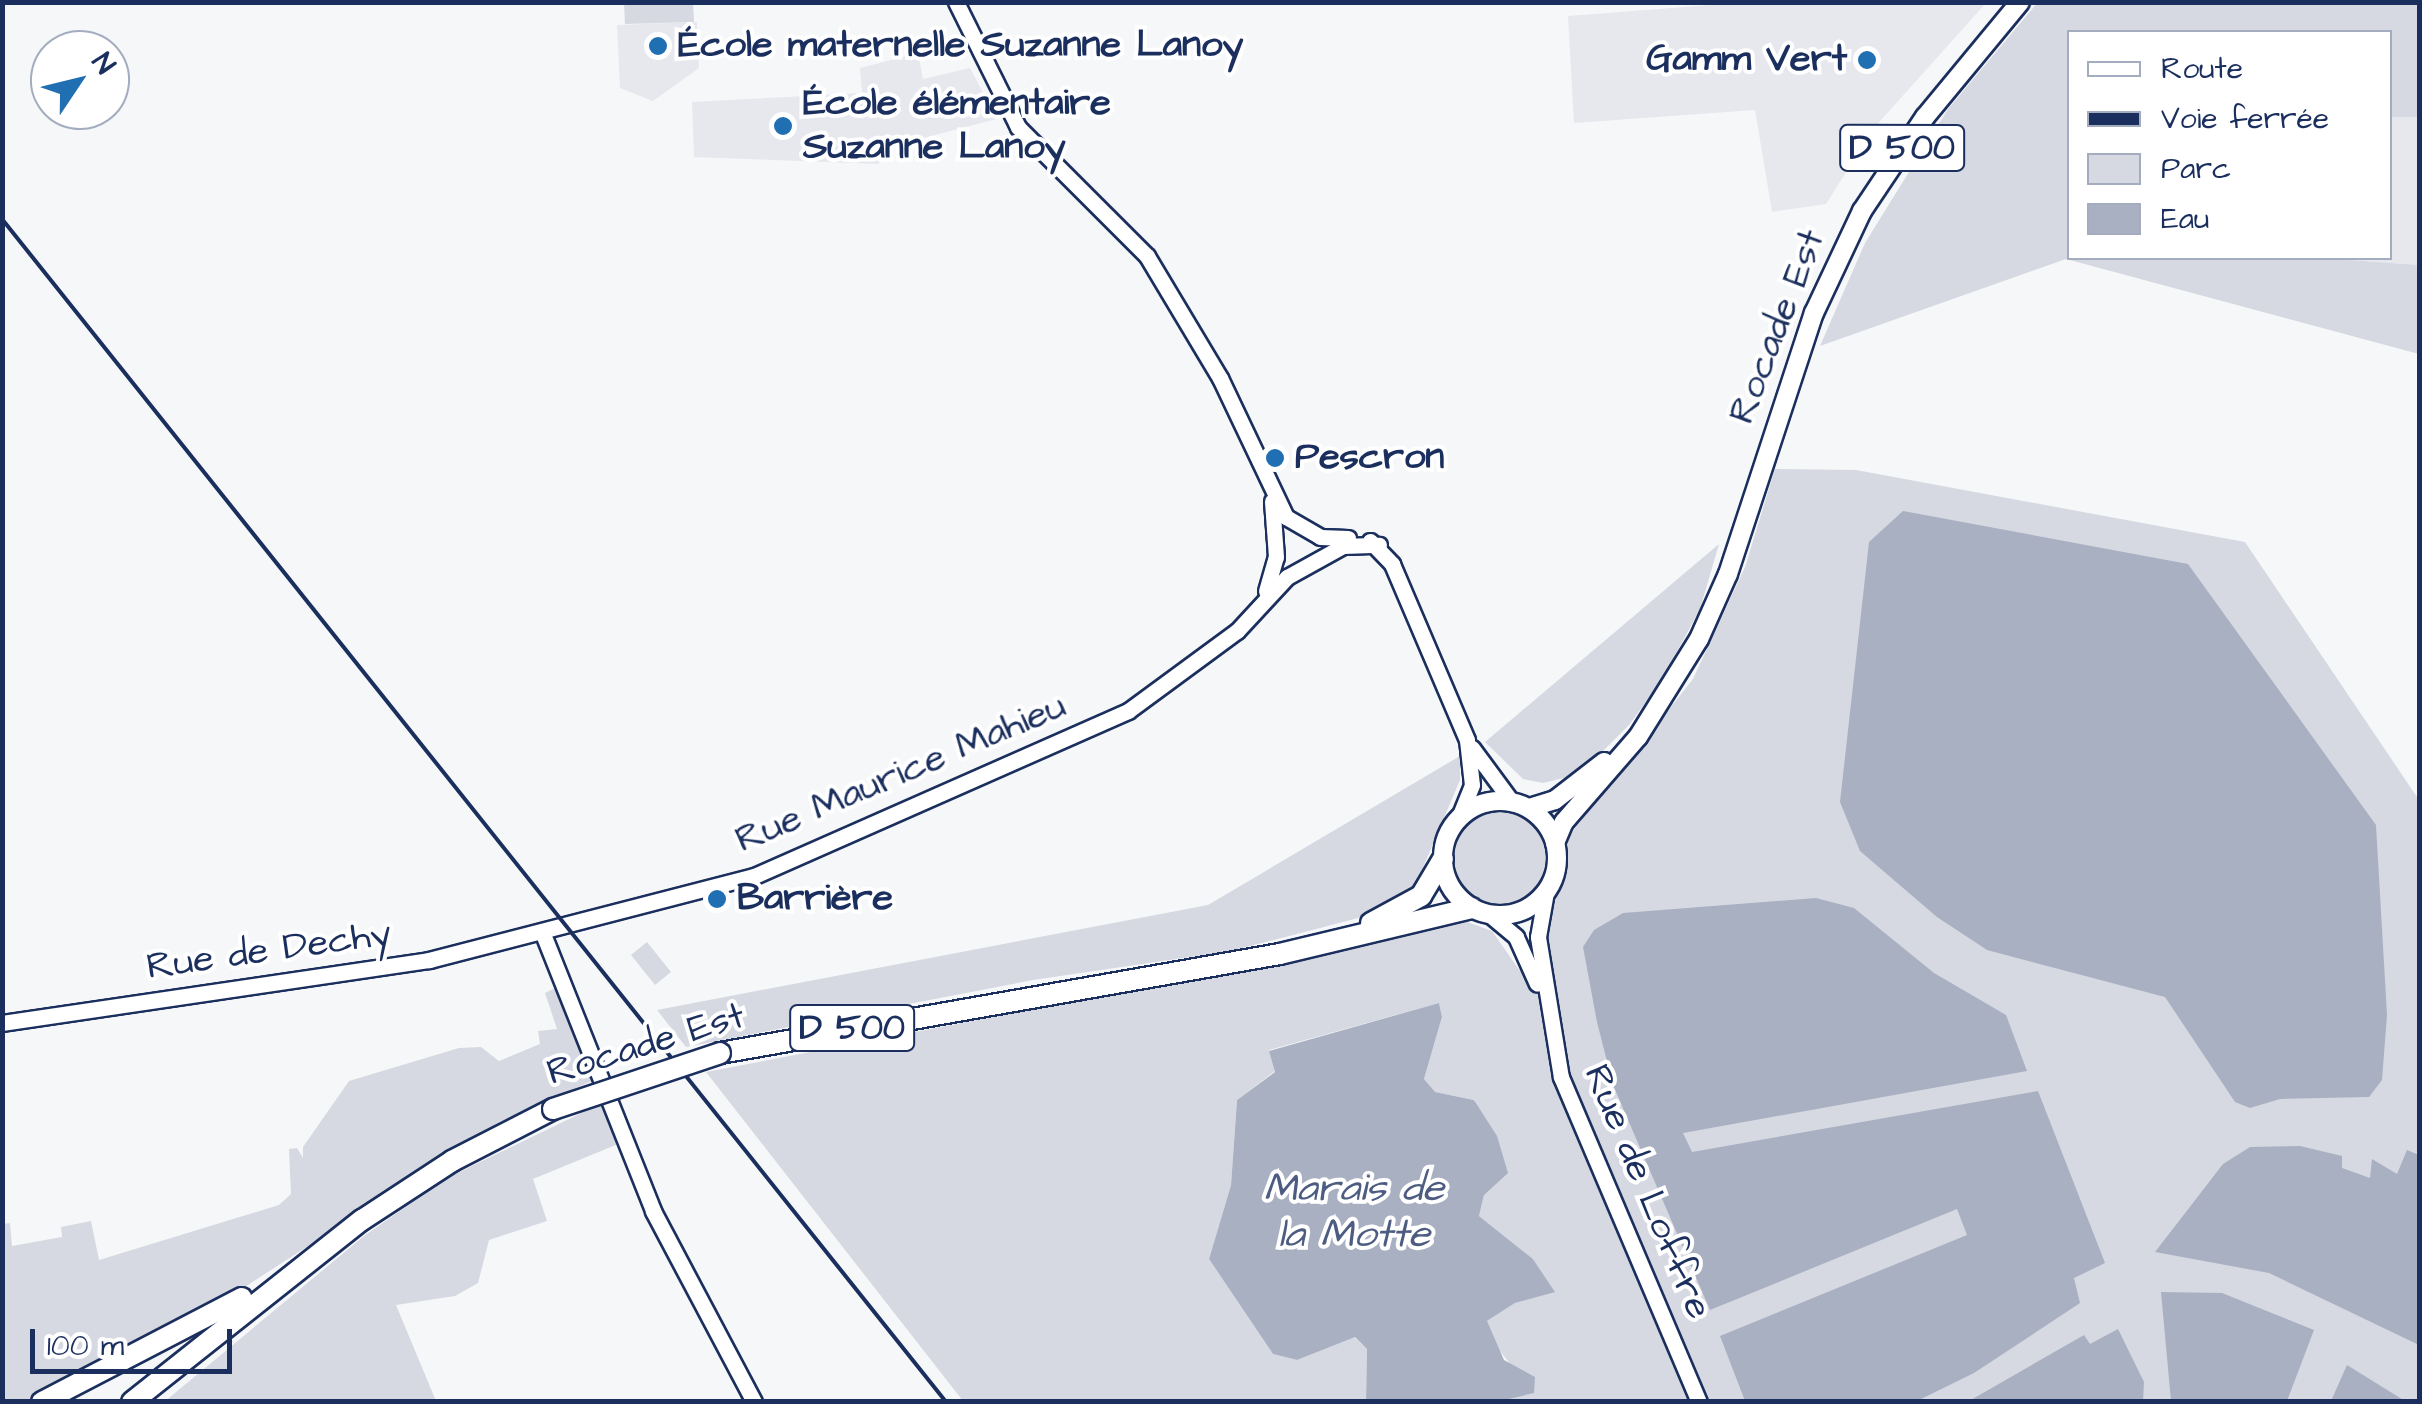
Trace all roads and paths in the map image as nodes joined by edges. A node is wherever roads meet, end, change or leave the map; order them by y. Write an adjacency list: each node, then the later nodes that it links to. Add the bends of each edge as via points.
1 (956, 2): 3 (street, via 1018,127 1147,256 1225,387)
2 (2020, 2): 9 (main road, Rocade Est / D 500, via 1888,169 1814,312 1728,574)
3 (1267, 481): 4 (street); 6 (street)
4 (1304, 530): 5 (street); 6 (street); 7 (street, via 1318,546)
5 (1378, 546): 7 (street, via 1343,546); 10 (street)
6 (1276, 549): 7 (street, via 1287,570); 8 (street, Rue Maurice Mahieu)
7 (1306, 568): 8 (street, Rue Maurice Mahieu, via 1279,582)
8 (1254, 612): 17 (street, Rue Maurice Mahieu, via 1138,705 982,778 754,876)
9 (1656, 708): 11 (main road, D 500, via 1580,783); 13 (main road, D 500, via 1626,754 1564,822)
10 (1467, 740): 11 (street); 12 (street, via 1472,779)
11 (1520, 805): 12 (main road, via 1482,803); 13 (main road)
12 (1458, 819): 14 (main road)
13 (1556, 842): 15 (main road, via 1557,867)
14 (1442, 859): 16 (main road, via 1450,887); 18 (highway, D 500, via 1416,899)
15 (1546, 892): 16 (main road, via 1519,912); 19 (street, Rue de Loffre, via 1538,938)
16 (1481, 911): 18 (highway, D 500); 19 (street, Rue de Loffre, via 1519,942)
17 (543, 934): 20 (street, Rue de Dechy, via 398,965); 26 (street, via 659,1223)
18 (1324, 944): 21 (highway, Rocade Est / D 500, bridge, via 720,1053 553,1109 418,1182)
19 (1544, 1005): 27 (street, Rue de Loffre, via 1574,1116)
20 (2, 1023)
21 (316, 1254): 22 (highway, Rocade Est / D 500); 23 (highway, via 210,1319)
22 (208, 1340): 24 (highway, Rocade Est / D 500); 25 (highway)
23 (42, 1402)
24 (132, 1402)
25 (150, 1402)
26 (754, 1402)
27 (1699, 1402)

